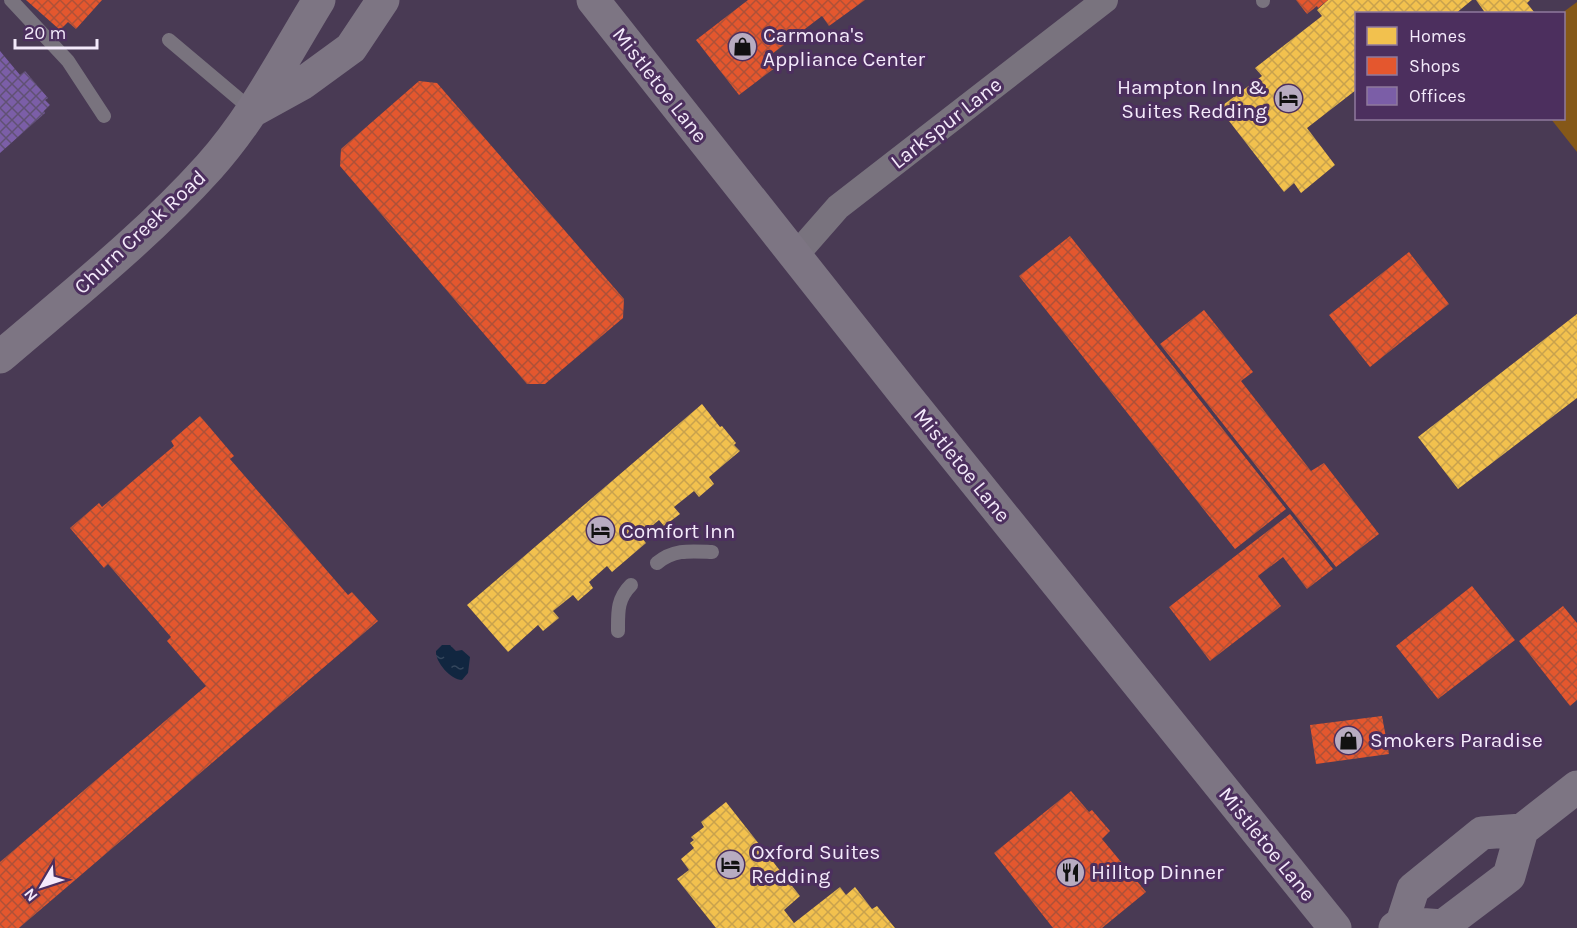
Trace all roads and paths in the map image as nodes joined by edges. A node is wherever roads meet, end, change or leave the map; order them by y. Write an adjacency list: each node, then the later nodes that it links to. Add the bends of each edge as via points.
1 (11, 0): 8 (lane, via 68,61)
2 (319, 0): 7 (street, Churn Creek Road)
3 (383, 0): 7 (street, via 351,48 303,83)
4 (593, 0): 9 (street, Mistletoe Lane)
5 (1106, 0): 9 (street, Larkspur Lane, via 838,207)
6 (169, 40): 7 (lane)
7 (253, 111): 10 (street, Churn Creek Road, via 209,167 151,227)
8 (104, 116)
9 (795, 256): 18 (street, Mistletoe Lane)
10 (0, 357)
11 (712, 552): 12 (lane, via 681,551)
12 (657, 563)
13 (631, 585): 14 (lane, via 618,604)
14 (618, 632)
15 (1577, 787): 16 (street)
16 (1522, 830): 17 (street, via 1482,833 1413,889); 17 (street, via 1509,876 1443,926)
17 (1399, 926)
18 (1335, 928)

